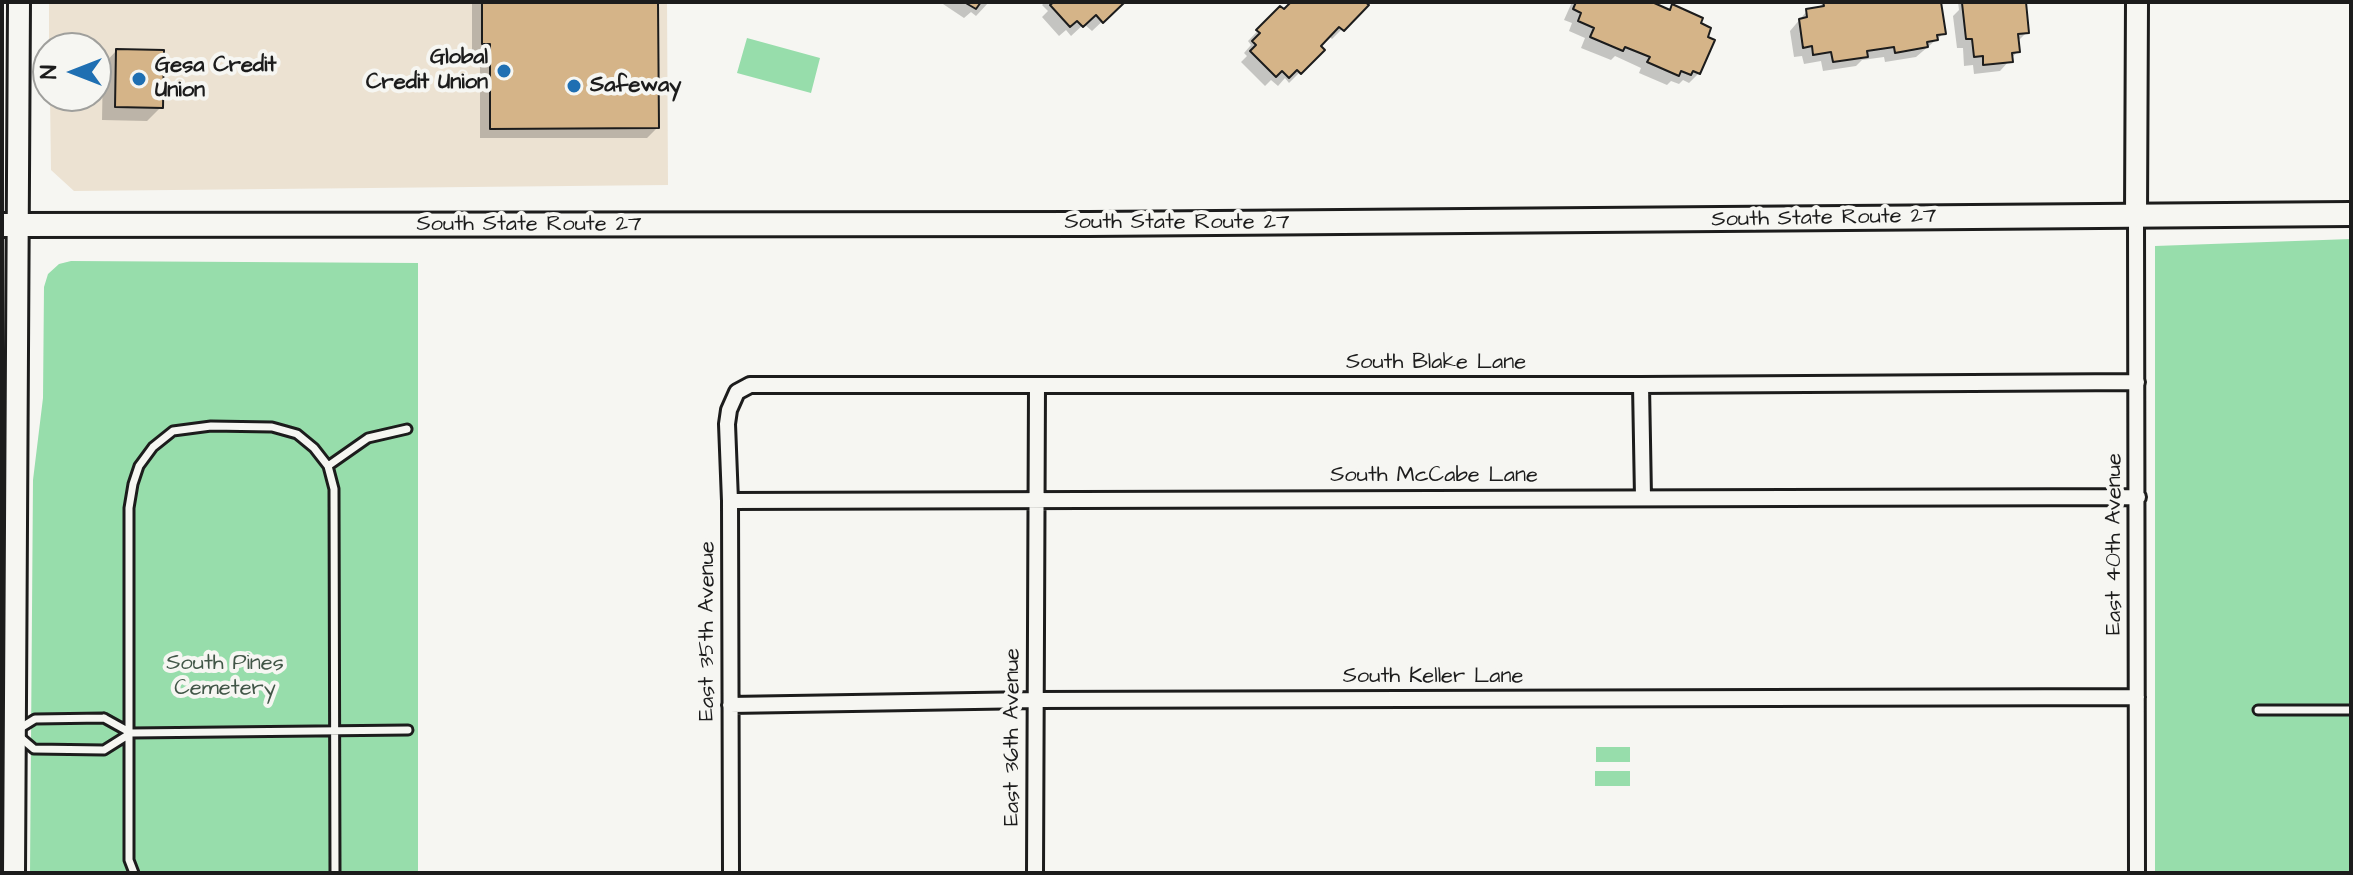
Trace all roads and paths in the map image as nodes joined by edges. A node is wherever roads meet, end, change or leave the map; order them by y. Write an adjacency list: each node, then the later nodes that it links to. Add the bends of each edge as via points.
1 (2137, 2): 4 (main road)
2 (13, 13): 5 (main road)
3 (2351, 214): 4 (main road, South State Route 27)
4 (2136, 215): 5 (main road, South State Route 27, via 1137,224); 6 (street, East 40th Avenue)
5 (9, 225): 23 (main road)
6 (2137, 382): 7 (street, South Blake Lane); 13 (street, East 40th Avenue)
7 (1641, 385): 8 (street, South Blake Lane); 12 (street)
8 (1037, 386): 9 (street, South Blake Lane, via 750,385); 14 (street, East 36th Avenue)
9 (737, 392): 15 (street, East 35th Avenue, via 727,424)
10 (407, 429): 11 (lane, via 368,438)
11 (328, 466): 22 (lane, via 334,489); 24 (lane, via 297,434 272,427 173,431 153,447 139,466 129,508)
12 (1643, 497): 13 (street, South McCabe Lane); 14 (street, South McCabe Lane)
13 (2138, 497): 16 (street, East 40th Avenue)
14 (1038, 499): 15 (street, South McCabe Lane); 17 (street, East 36th Avenue)
15 (730, 501): 18 (street, East 35th Avenue)
16 (2137, 697): 17 (street, South Keller Lane); 30 (street, East 40th Avenue)
17 (1035, 700): 18 (street, South Keller Lane); 29 (street, East 36th Avenue)
18 (730, 705): 28 (street, East 35th Avenue)
19 (2258, 710): 20 (lane)
20 (2351, 710)
21 (408, 730): 22 (lane)
22 (336, 731): 24 (lane); 27 (lane)
23 (14, 732): 24 (lane, via 35,719 104,718); 24 (lane, via 34,749 104,750); 25 (main road)
24 (131, 733): 26 (lane, via 129,860)
25 (14, 873)
26 (134, 873)
27 (335, 873)
28 (731, 873)
29 (1035, 873)
30 (2137, 873)

